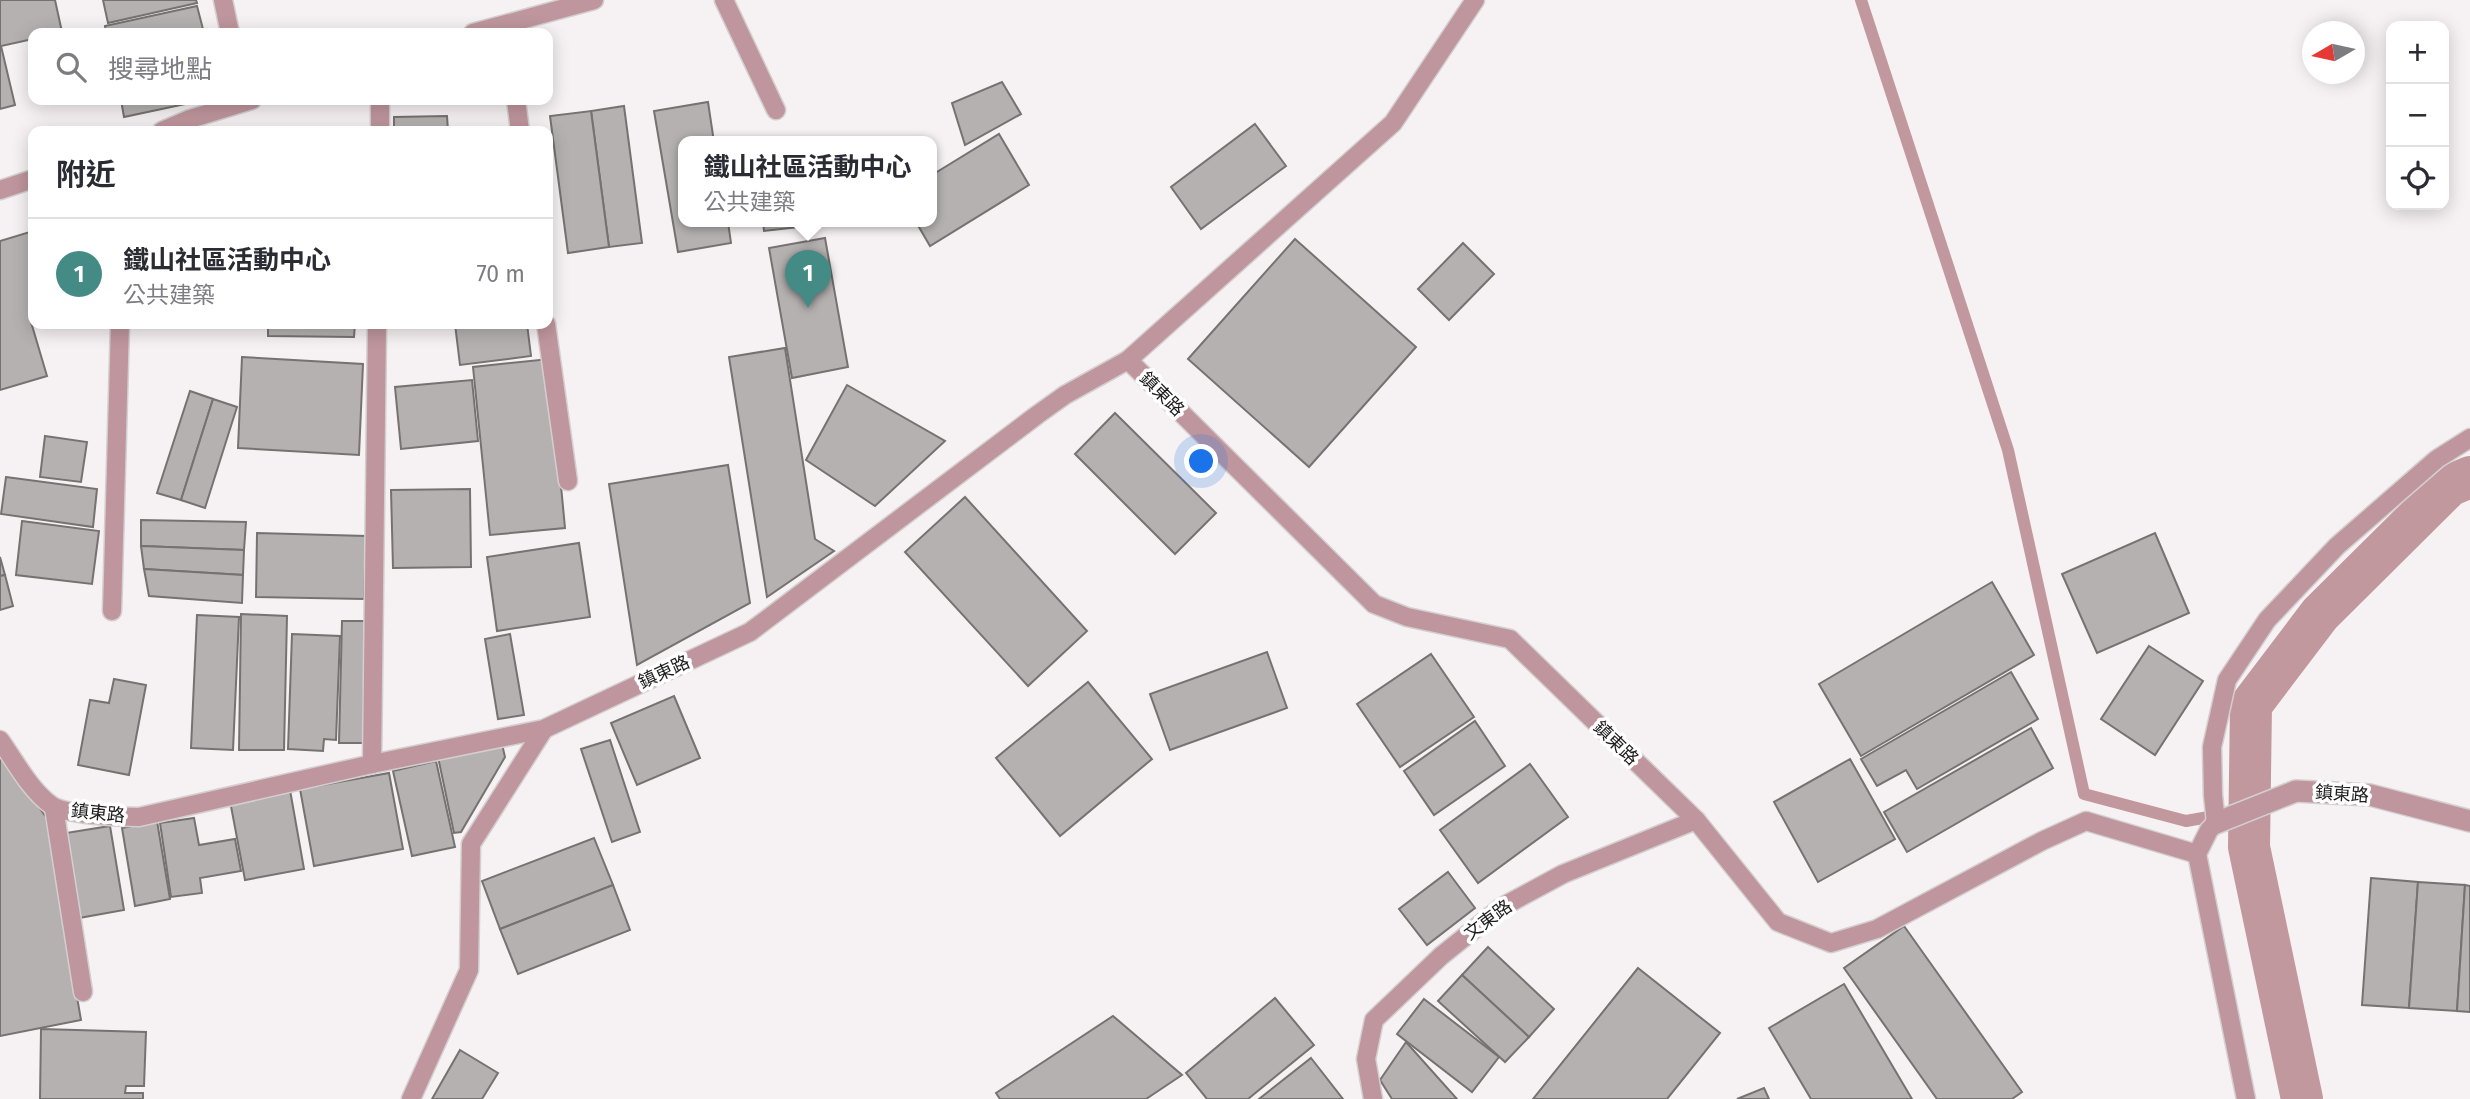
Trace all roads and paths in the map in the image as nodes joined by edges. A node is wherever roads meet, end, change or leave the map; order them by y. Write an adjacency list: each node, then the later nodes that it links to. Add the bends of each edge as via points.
1 (223, 0): 5 (lane)
2 (594, 0): 6 (lane)
3 (724, 0): 10 (lane)
4 (1475, 0): 19 (lane, via 1394,123)
5 (229, 28)
6 (509, 28)
7 (234, 105): 11 (lane)
8 (380, 105): 12 (lane)
9 (517, 105): 13 (lane)
10 (776, 110)
11 (174, 126)
12 (380, 126)
13 (519, 126)
14 (28, 181): 15 (lane)
15 (0, 190)
16 (120, 329): 22 (lane)
17 (377, 329): 25 (lane)
18 (548, 329): 21 (lane)
19 (1128, 360): 23 (lane, 鎮東路, via 1037,415 750,632); 27 (lane, 鎮東路, via 1374,604 1407,617 1510,639)
20 (2470, 438): 29 (lane, via 2437,459 2337,546 2267,620 2227,680 2212,747)
21 (568, 481)
22 (112, 611)
23 (544, 729): 25 (lane, 鎮東路); 32 (lane, via 471,844 469,970)
24 (0, 740): 26 (lane, 鎮東路)
25 (372, 764): 26 (lane, 鎮東路, via 139,817)
26 (54, 808): 31 (lane)
27 (1696, 820): 30 (lane, 鎮東路, via 1778,922 1831,943 1877,929 2086,821); 33 (lane, 文東路, via 1563,874 1502,907 1441,956 1374,1020 1366,1059)
28 (2470, 821): 29 (street, 鎮東路, via 2370,795 2296,791)
29 (2216, 823): 30 (lane)
30 (2197, 854): 34 (lane)
31 (83, 992)
32 (411, 1099)
33 (1373, 1099)
34 (2246, 1099)

